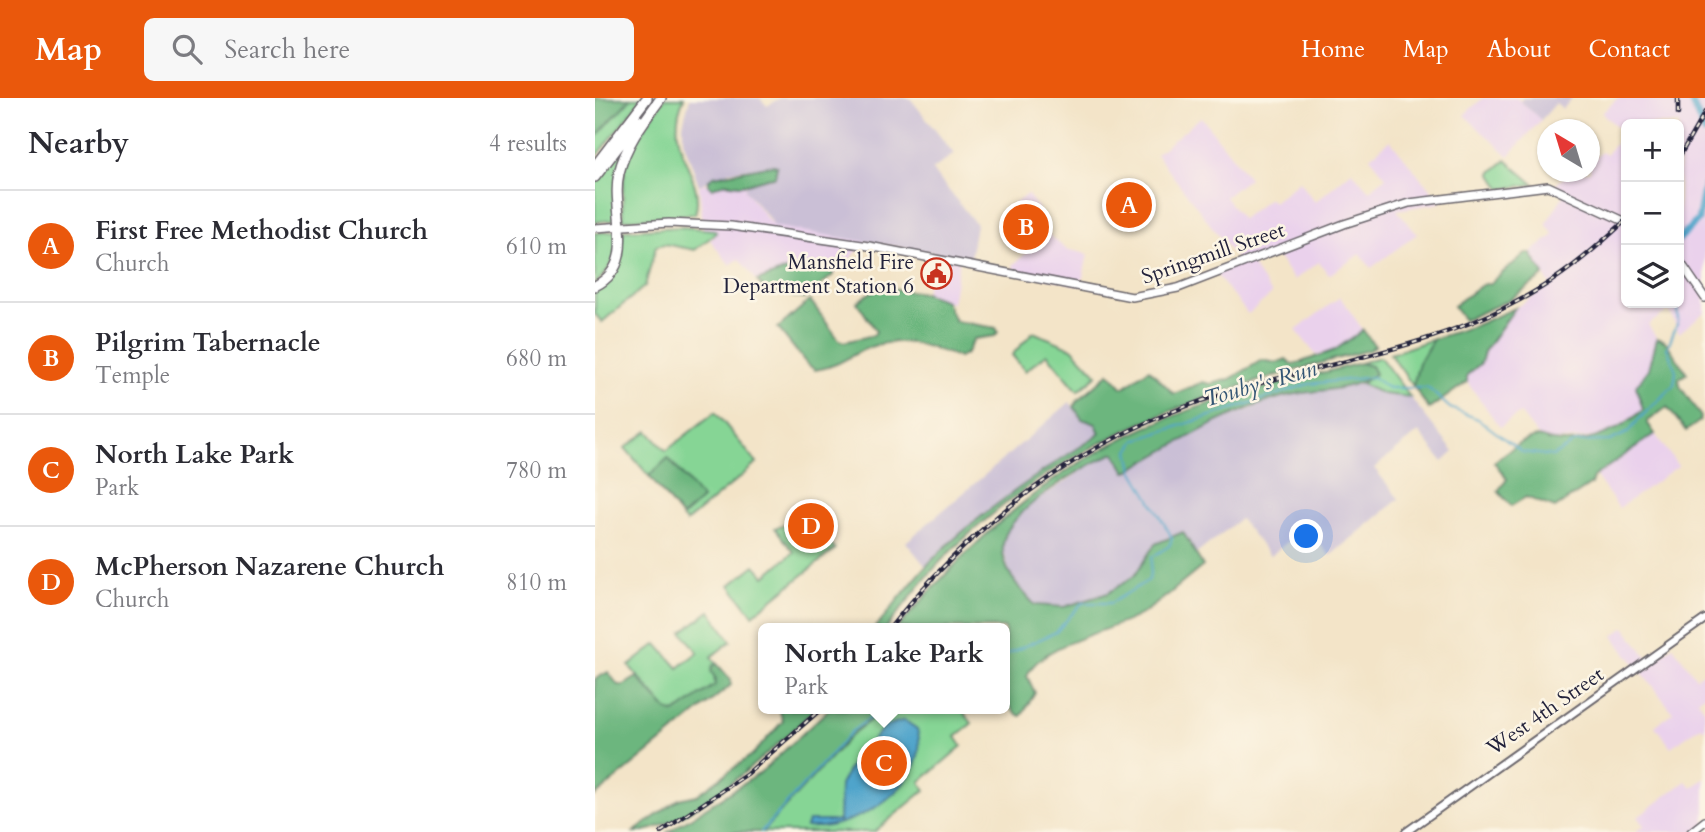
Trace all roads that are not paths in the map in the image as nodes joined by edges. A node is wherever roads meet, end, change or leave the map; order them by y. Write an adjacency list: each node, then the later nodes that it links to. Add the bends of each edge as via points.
1 (647, 98): 4 (highway)
2 (655, 98): 5 (highway)
3 (661, 98): 7 (highway, via 624,156 617,188)
4 (595, 166)
5 (595, 177)
6 (1621, 220): 7 (main road, Springmill Street, via 1548,186 1398,205 1178,288 1137,297 783,233 699,223)
7 (620, 226): 8 (main road, Springmill Street); 10 (highway, via 619,258 611,274)
8 (595, 228)
9 (1684, 267): 11 (main road)
10 (595, 286)
11 (1705, 298)
12 (1705, 619): 14 (main road, West 4th Street)
13 (1705, 821): 15 (main road)
14 (1406, 832)
15 (1691, 832)

